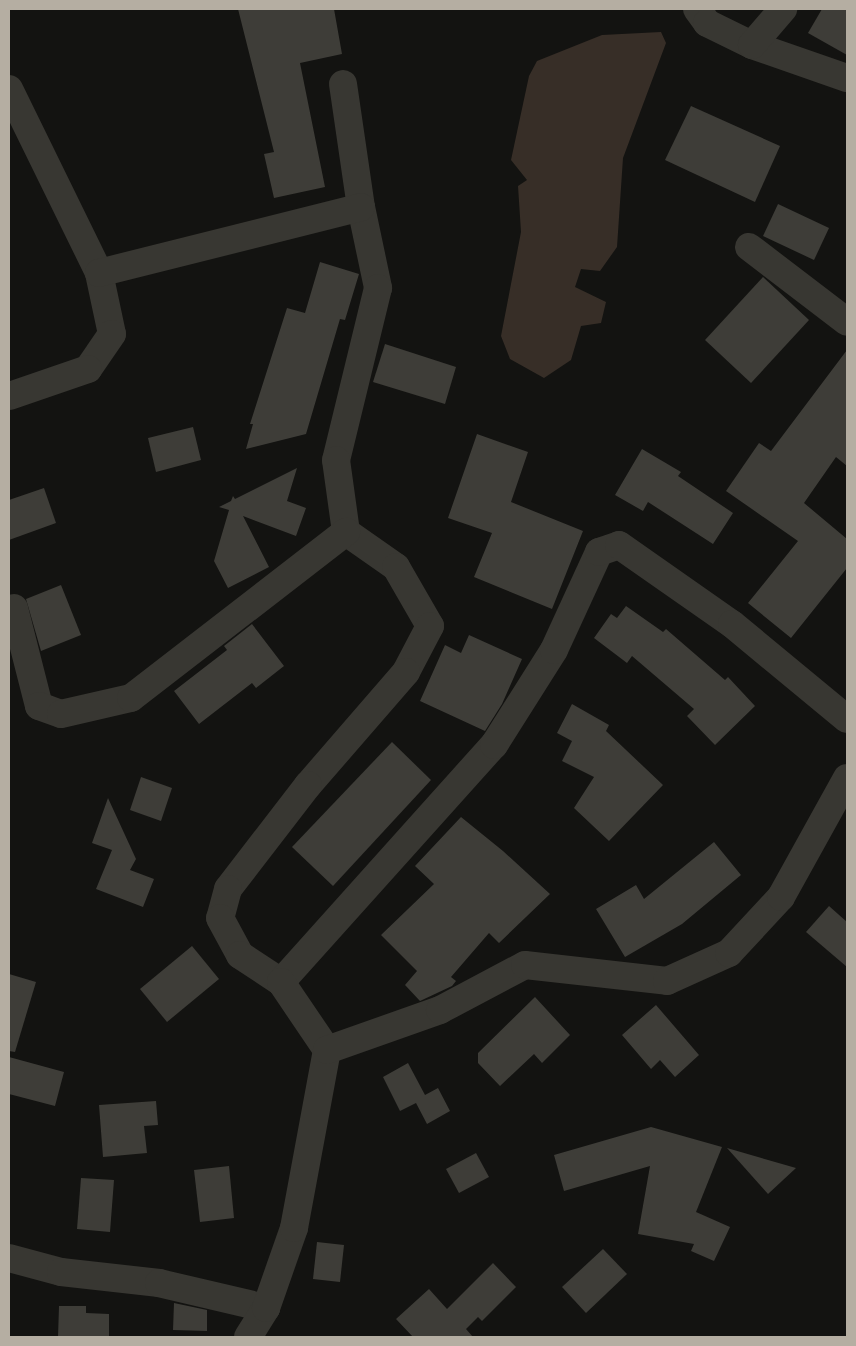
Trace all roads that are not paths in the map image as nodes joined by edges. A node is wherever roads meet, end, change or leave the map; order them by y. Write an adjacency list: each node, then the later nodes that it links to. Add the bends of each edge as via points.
1 (697, 9): 3 (street, via 707,23)
2 (783, 9): 3 (street)
3 (752, 45): 4 (street)
4 (847, 78)
5 (343, 84): 7 (street)
6 (9, 89): 9 (street)
7 (361, 207): 9 (street); 12 (street, via 378,288 336,460)
8 (749, 246): 10 (street)
9 (99, 273): 11 (street, via 112,334 88,369)
10 (847, 322)
11 (9, 396)
12 (346, 532): 13 (street, via 132,698 61,714 38,706); 16 (street, via 396,567 430,626 406,672 308,785 228,889 220,918 240,955)
13 (14, 608)
14 (847, 719): 16 (street, via 732,624 619,545 599,552 554,650 494,744)
15 (847, 778): 17 (street, via 781,897 729,953 667,981 525,965 440,1010)
16 (281, 982): 17 (street)
17 (327, 1050): 19 (street, via 294,1228)
18 (9, 1258): 19 (street, via 61,1272 159,1283)
19 (266, 1308): 20 (street)
20 (248, 1337)

